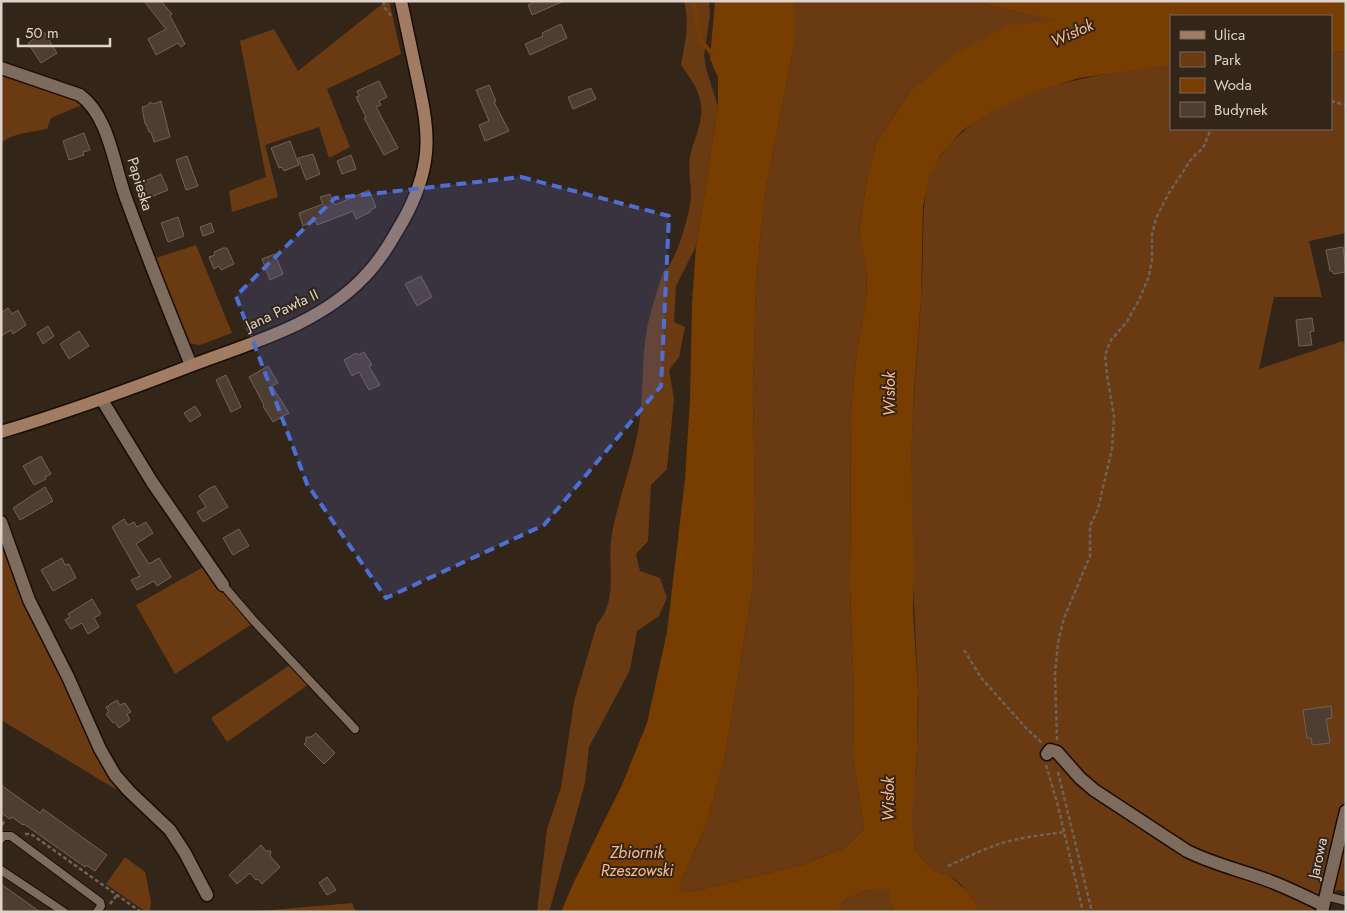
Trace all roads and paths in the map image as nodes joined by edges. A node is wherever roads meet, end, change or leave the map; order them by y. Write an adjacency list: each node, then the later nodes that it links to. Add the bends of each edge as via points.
1 (383, 1): 3 (path)
2 (401, 1): 8 (street, Jana Pawła II, via 426,133 425,160 418,188 405,218 365,277 338,300 306,320 270,336)
3 (396, 22)
4 (1, 68): 8 (street, Papieska, via 80,94 90,102 113,151 121,186)
5 (1332, 100): 6 (path)
6 (1346, 105)
7 (1211, 130): 15 (path, via 1203,148 1192,158 1156,218 1149,276 1139,300 1126,323 1111,340 1105,355 1114,416 1112,450 1098,509 1090,526 1090,556 1064,618 1058,644 1055,674 1058,714)
8 (191, 365): 9 (street, Jana Pawła II)
9 (100, 400): 10 (street, Jana Pawła II); 12 (street)
10 (1, 432)
11 (1, 522): 25 (street, via 29,600 100,749 116,775 170,830)
12 (223, 585): 14 (lane)
13 (964, 650): 15 (path, via 982,680)
14 (356, 729)
15 (1051, 752): 20 (path, via 1045,761); 29 (street, via 1094,790 1187,851); 34 (path, via 1055,757)
16 (1346, 811): 29 (street, Jarowa)
17 (5, 820): 18 (path)
18 (2, 825): 19 (path)
19 (9, 830)
20 (1064, 832): 23 (path, via 1002,843); 33 (path)
21 (24, 834): 32 (path, via 31,834)
22 (1, 839): 31 (lane, via 10,836 100,902)
23 (948, 866)
24 (1, 870): 30 (lane)
25 (207, 895)
26 (113, 900): 28 (path)
27 (1346, 901): 29 (lane)
28 (117, 902)
29 (1324, 904)
30 (64, 912)
31 (97, 912)
32 (141, 912)
33 (1083, 912)
34 (1092, 912)

